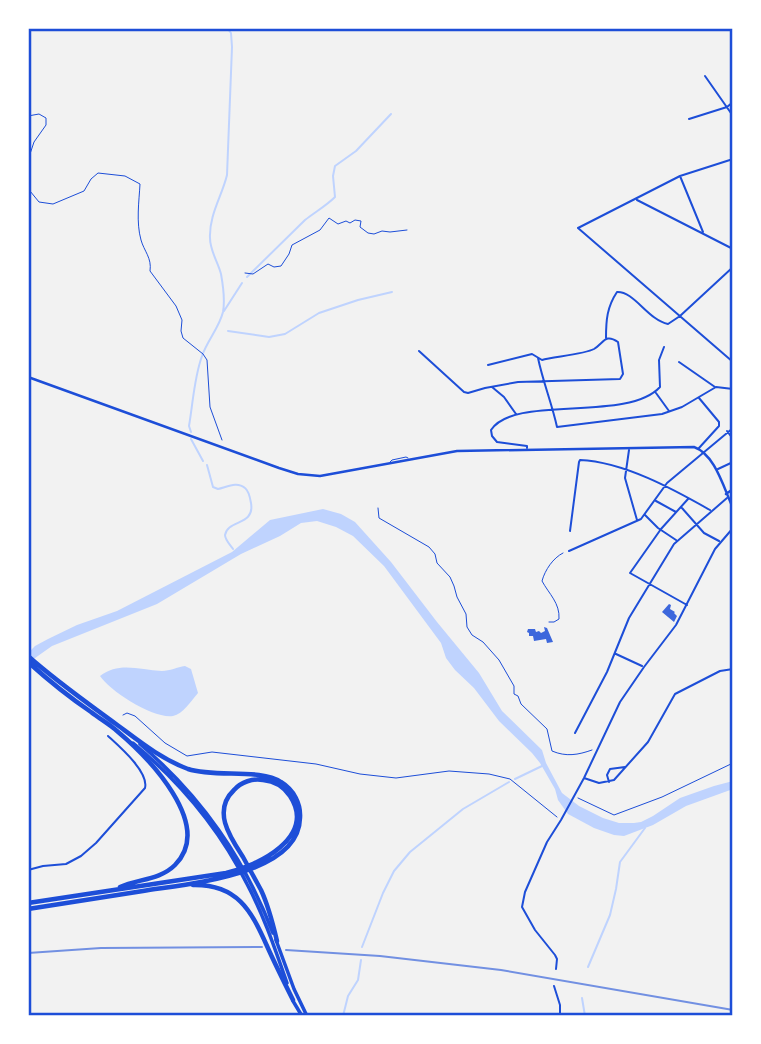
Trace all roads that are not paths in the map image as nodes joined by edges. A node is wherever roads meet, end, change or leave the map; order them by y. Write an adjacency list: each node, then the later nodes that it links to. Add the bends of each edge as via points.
1 (705, 76): 3 (street)
2 (733, 102): 3 (street)
3 (727, 107): 4 (street); 5 (street)
4 (733, 116)
5 (689, 119)
6 (733, 159): 7 (street)
7 (680, 176): 8 (street); 9 (street)
8 (636, 200): 9 (street); 12 (street, via 578,228)
9 (703, 233): 10 (street)
10 (733, 249)
11 (733, 267): 12 (street)
12 (680, 316): 13 (street, via 662,323 624,292 617,292 606,317); 18 (street)
13 (606, 339): 16 (street, via 593,350); 21 (street, via 618,342 620,379)
14 (664, 347): 25 (street, via 659,360 660,387)
15 (419, 351): 22 (street, via 464,392)
16 (538, 357): 19 (street, via 533,354); 21 (street)
17 (679, 362): 23 (street)
18 (733, 362)
19 (488, 365)
20 (28, 377): 35 (street, via 312,476 457,451)
21 (543, 381): 22 (street); 27 (street)
22 (491, 387): 29 (street)
23 (716, 387): 24 (street); 26 (street)
24 (733, 388)
25 (655, 392): 27 (street, via 611,406); 28 (street)
26 (699, 397): 28 (street); 34 (street, via 719,422)
27 (554, 410): 28 (street, via 557,427); 29 (street)
28 (669, 412)
29 (516, 415): 35 (street, via 495,424 492,436 497,442)
30 (733, 428): 31 (street)
31 (727, 431): 32 (street); 36 (street)
32 (733, 439)
33 (630, 447): 34 (street); 35 (street); 39 (street)
34 (699, 448): 36 (street)
35 (528, 449)
36 (703, 451): 38 (street); 40 (street)
37 (733, 462): 38 (street)
38 (716, 470): 42 (street)
39 (626, 471): 40 (street); 50 (street); 54 (street, via 580,460)
40 (665, 486): 43 (street); 44 (street)
41 (733, 489): 42 (street)
42 (727, 496): 46 (street); 47 (street)
43 (689, 498): 45 (street); 47 (street)
44 (655, 500): 48 (street); 49 (street)
45 (681, 507): 48 (street); 51 (street)
46 (733, 508)
47 (711, 511): 51 (street)
48 (676, 512): 53 (street)
49 (644, 515): 50 (street); 53 (street)
50 (638, 521): 57 (street)
51 (696, 524): 55 (street); 56 (street)
52 (733, 528): 56 (street)
53 (661, 529): 55 (street); 58 (street, via 630,573)
54 (570, 530)
55 (677, 541): 58 (street)
56 (720, 542): 59 (street)
57 (569, 551)
58 (649, 585): 59 (street); 60 (street)
59 (687, 605): 63 (street)
60 (615, 653): 63 (street); 67 (street)
61 (28, 656): 65 (highway)
62 (28, 662): 65 (highway)
63 (644, 667): 70 (street, via 620,702)
64 (733, 670): 69 (street, via 720,671 675,694 648,743)
65 (54, 682): 66 (highway)
66 (119, 729): 72 (highway, via 189,769 266,776 288,787 299,808 296,836); 76 (highway, via 167,785 181,808 188,835 174,866); 79 (highway, via 170,770 214,823 250,879); 82 (highway, via 180,788 231,854 259,908)
67 (575, 733)
68 (108, 736): 73 (street, via 144,776 145,788 81,856 66,864)
69 (626, 767): 71 (street); 71 (street, via 610,769)
70 (584, 778): 71 (street); 80 (street, via 542,853 522,907 555,955)
71 (609, 782)
72 (266, 860): 74 (highway); 79 (highway, via 290,837 296,810 283,788 254,780 232,792 224,806 224,819 261,891)
73 (28, 870)
74 (221, 876): 75 (highway); 76 (highway)
75 (178, 886): 78 (highway); 82 (highway, via 217,887 244,904)
76 (117, 889): 77 (highway)
77 (28, 903)
78 (28, 909)
79 (277, 941): 83 (highway)
80 (556, 969)
81 (554, 986): 84 (street)
82 (292, 1000): 83 (highway)
83 (304, 1016)
84 (560, 1016)

